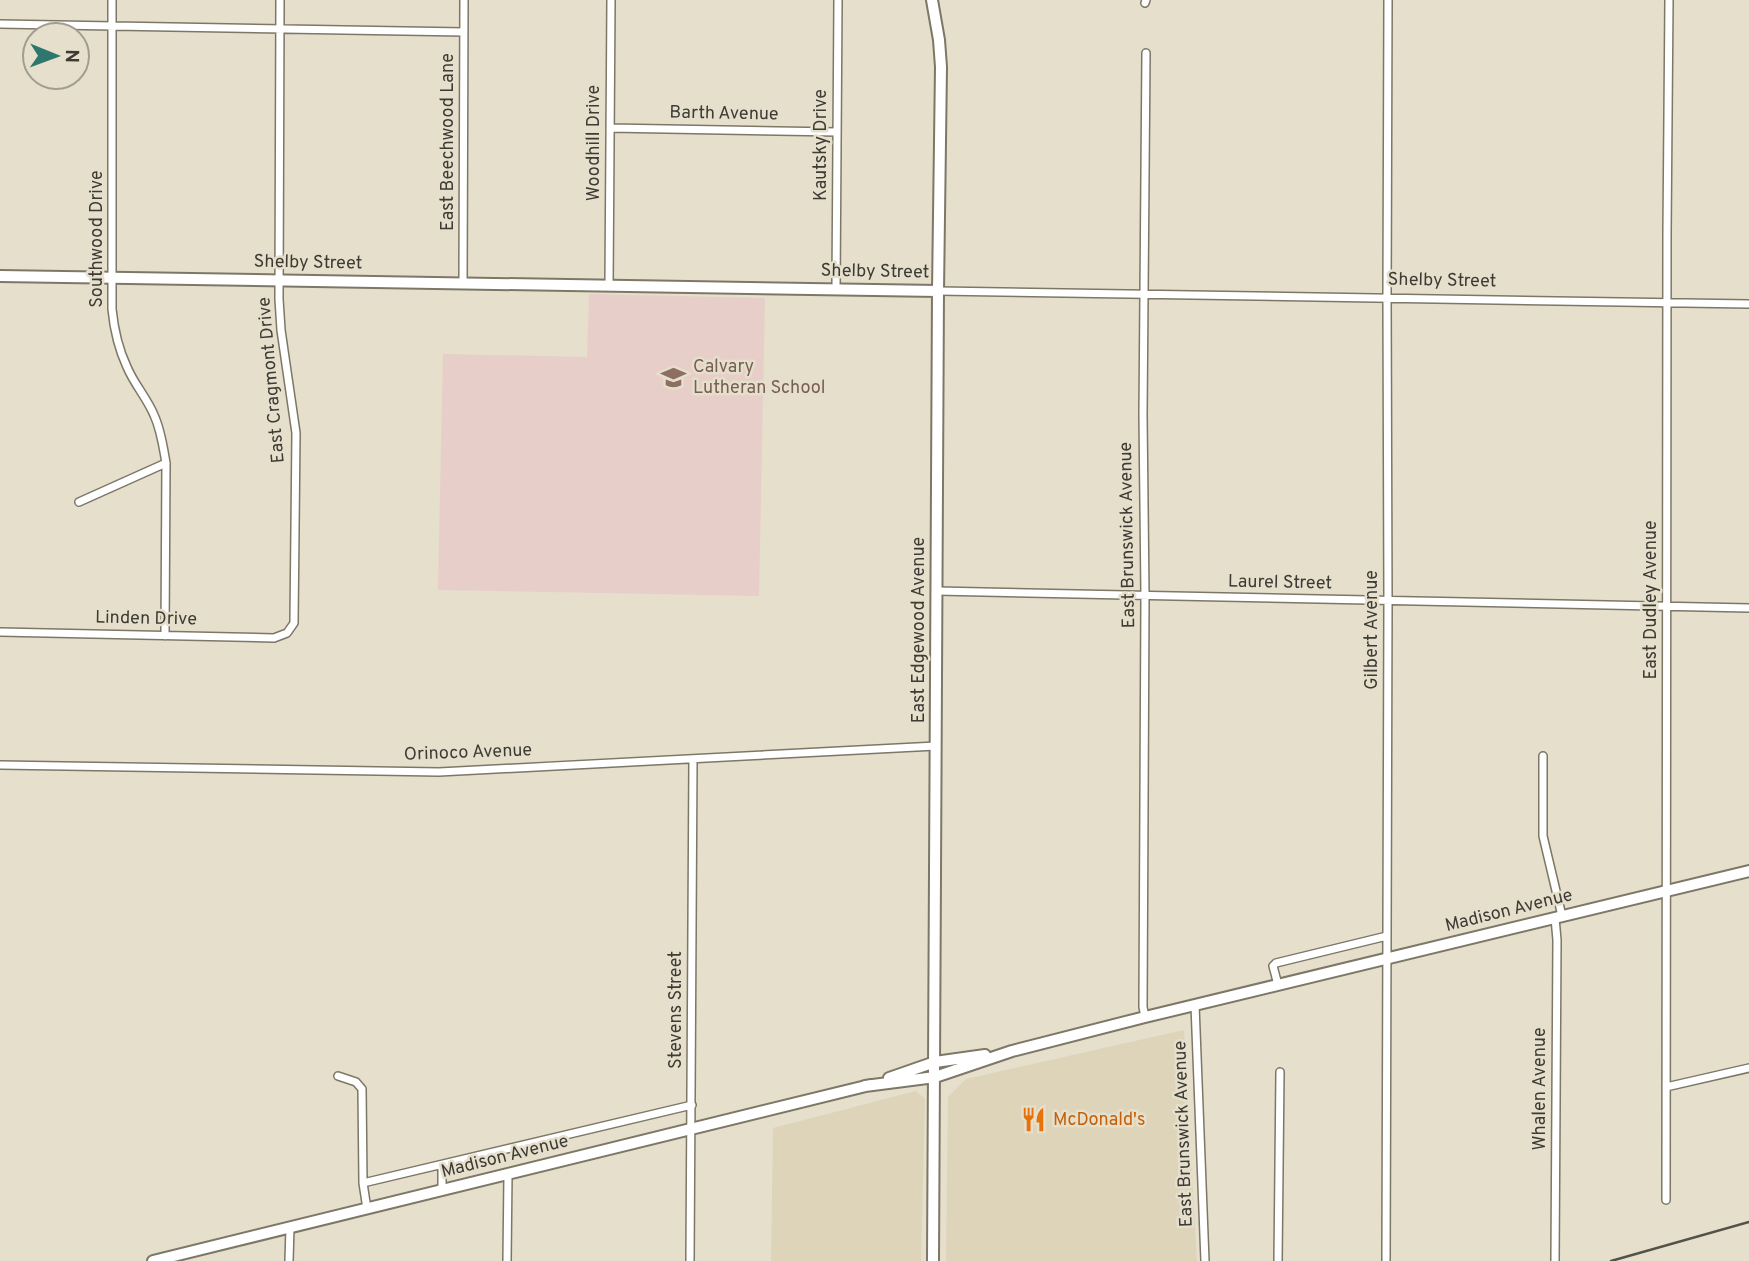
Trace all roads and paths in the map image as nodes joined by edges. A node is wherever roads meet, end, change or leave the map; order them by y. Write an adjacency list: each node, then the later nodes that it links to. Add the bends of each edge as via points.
1 (113, 0): 10 (street, Southwood Drive)
2 (280, 0): 11 (street, East Cragmont Drive)
3 (464, 0): 12 (street, East Beechwood Lane)
4 (611, 0): 14 (street, Woodhill Drive)
5 (838, 0): 15 (street, Kautsky Drive)
6 (932, 0): 22 (main road, East Edgewood Avenue, via 941,56)
7 (1388, 0): 24 (street, Gilbert Avenue)
8 (1669, 0): 25 (street, East Dudley Avenue)
9 (0, 24): 10 (street)
10 (112, 26): 11 (street); 17 (street, Southwood Drive)
11 (280, 29): 12 (street); 18 (street, East Cragmont Drive)
12 (464, 32): 19 (street, East Beechwood Lane)
13 (1146, 53): 23 (street, East Brunswick Avenue)
14 (610, 128): 15 (street, Barth Avenue); 20 (street, Woodhill Drive)
15 (837, 132): 21 (street, Kautsky Drive)
16 (0, 276): 17 (main road, Shelby Street)
17 (112, 277): 18 (main road, Shelby Street); 27 (street, Southwood Drive, via 111,309 118,346 157,422)
18 (280, 279): 19 (main road, Shelby Street); 34 (street, East Cragmont Drive, via 281,330 297,452 295,619)
19 (463, 284): 20 (main road, Shelby Street)
20 (609, 286): 21 (main road, Shelby Street)
21 (836, 289): 22 (main road, Shelby Street)
22 (938, 291): 23 (street, Shelby Street); 29 (main road, East Edgewood Avenue)
23 (1144, 294): 24 (street, Shelby Street); 30 (street, East Brunswick Avenue)
24 (1387, 298): 25 (street, Shelby Street); 31 (street, Gilbert Avenue)
25 (1668, 302): 26 (street, Shelby Street); 32 (street, East Dudley Avenue)
26 (1749, 304)
27 (166, 463): 28 (street); 36 (street, Southwood Drive)
28 (79, 502)
29 (937, 591): 30 (street, Laurel Street); 37 (main road, East Edgewood Avenue)
30 (1145, 596): 31 (street, Laurel Street); 48 (street, East Brunswick Avenue)
31 (1388, 601): 32 (street, Laurel Street); 44 (street, Gilbert Avenue)
32 (1667, 606): 33 (street, Laurel Street); 42 (street, East Dudley Avenue)
33 (1749, 608)
34 (290, 630): 36 (street, Linden Drive, via 274,638)
35 (0, 632): 36 (street, Linden Drive)
36 (165, 636)
37 (936, 746): 39 (street, Orinoco Avenue); 50 (main road, East Edgewood Avenue)
38 (1543, 756): 43 (street, Whalen Avenue, via 1543,836)
39 (693, 759): 40 (street, Orinoco Avenue, via 439,772); 57 (street, Stevens Street)
40 (0, 765)
41 (1749, 871): 42 (main road, Madison Avenue)
42 (1666, 891): 43 (main road, Madison Avenue); 56 (street, East Dudley Avenue)
43 (1558, 917): 45 (main road, Madison Avenue); 74 (street, Whalen Avenue)
44 (1387, 936): 45 (street, Gilbert Avenue); 46 (street, via 1276,963)
45 (1387, 958): 46 (main road, Madison Avenue); 73 (street, Gilbert Avenue)
46 (1278, 985): 47 (main road, Madison Avenue)
47 (1195, 1005): 48 (main road, Madison Avenue); 71 (street, East Brunswick Avenue)
48 (1145, 1017): 49 (main road, Madison Avenue)
49 (1012, 1051): 50 (main road, Madison Avenue); 54 (main road, Madison Avenue)
50 (935, 1062): 54 (main road, East Edgewood Avenue); 55 (main road, Madison Avenue)
51 (1749, 1068): 56 (street)
52 (1280, 1072): 72 (street)
53 (338, 1076): 61 (street, via 362,1089)
54 (935, 1077): 55 (main road, Madison Avenue); 70 (main road, East Edgewood Avenue)
55 (865, 1086): 58 (main road, Madison Avenue)
56 (1666, 1087): 63 (street, East Dudley Avenue)
57 (692, 1105): 58 (street, Stevens Street); 59 (street, Madison Avenue)
58 (692, 1129): 60 (main road, Madison Avenue); 69 (street, Stevens Street)
59 (442, 1165): 61 (street, Madison Avenue); 62 (street)
60 (508, 1174): 62 (main road, Madison Avenue); 68 (street)
61 (363, 1183): 64 (street)
62 (442, 1190): 64 (main road, Madison Avenue)
63 (1666, 1200)
64 (367, 1209): 65 (main road, Madison Avenue)
65 (290, 1227): 66 (main road, Madison Avenue); 67 (street)
66 (153, 1261)
67 (289, 1261)
68 (507, 1261)
69 (690, 1261)
70 (933, 1261)
71 (1205, 1261)
72 (1278, 1261)
73 (1386, 1261)
74 (1555, 1261)

